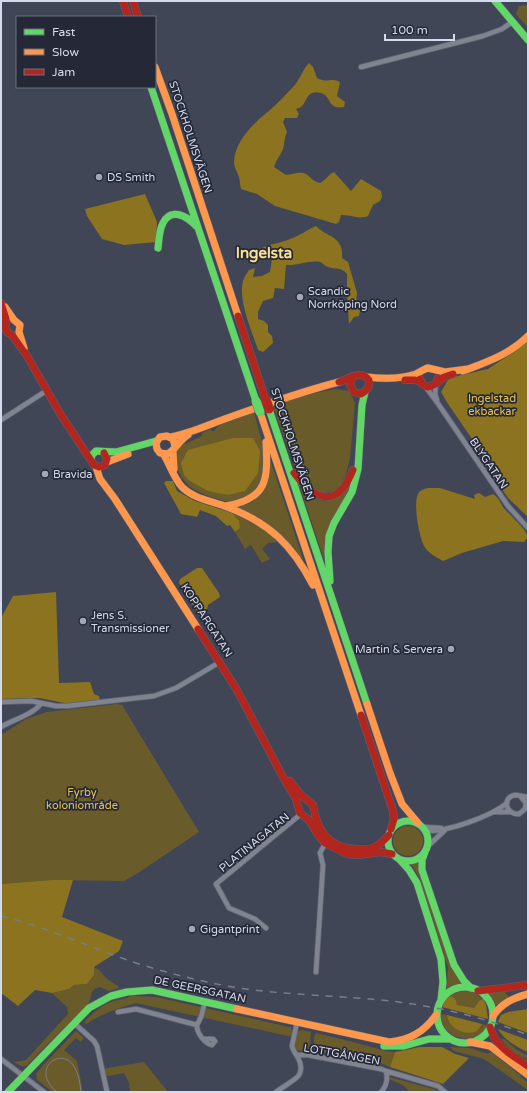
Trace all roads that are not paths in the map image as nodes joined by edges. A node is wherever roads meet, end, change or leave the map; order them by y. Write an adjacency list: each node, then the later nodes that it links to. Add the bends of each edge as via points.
1 (133, 1): 5 (main road)
2 (495, 1): 6 (main road)
3 (123, 3): 4 (main road)
4 (128, 16)
5 (138, 16)
6 (512, 22): 7 (main road); 8 (street, via 483,36)
7 (528, 40)
8 (361, 67)
9 (156, 70): 26 (main road, STOCKHOLMSVÄGEN)
10 (151, 88): 11 (main road, STOCKHOLMSVÄGEN)
11 (200, 232): 12 (main road, via 186,216 168,216 163,223); 26 (main road, STOCKHOLMSVÄGEN)
12 (158, 248)
13 (1, 302): 14 (main road)
14 (10, 322): 15 (main road, via 20,325); 15 (main road, via 6,330 8,334)
15 (16, 333): 25 (main road, KOPPARGATAN)
16 (528, 336): 17 (main road, via 502,356)
17 (468, 369): 18 (main road, via 444,372); 21 (main road, via 444,377)
18 (435, 370): 19 (main road, via 428,368); 21 (main road, via 438,376)
19 (422, 371): 22 (main road, via 419,377); 23 (main road, via 377,378)
20 (352, 378): 23 (main road, via 350,383); 23 (main road, via 359,374 363,375); 24 (main road)
21 (437, 383): 22 (main road, via 428,387); 27 (street, BLYGATAN, via 435,394)
22 (423, 384): 23 (main road, via 412,379 380,382); 27 (street, BLYGATAN)
23 (362, 387): 24 (main road, via 335,386); 36 (main road, via 358,399 354,466 348,482 341,491 325,498 313,493 299,482); 40 (main road, via 358,469 352,492 334,523 328,543)
24 (310, 390): 30 (main road)
25 (46, 391): 29 (street); 35 (main road, KOPPARGATAN, via 77,440)
26 (261, 400): 28 (main road, STOCKHOLMSVÄGEN, bridge)
27 (439, 405): 39 (street, BLYGATAN, via 508,506)
28 (264, 410): 31 (main road, STOCKHOLMSVÄGEN); 36 (main road, STOCKHOLMSVÄGEN)
29 (1, 420)
30 (196, 429): 32 (main road); 34 (main road, via 180,440)
31 (266, 430): 38 (main road, via 266,476 258,494 245,503); 41 (main road, STOCKHOLMSVÄGEN)
32 (171, 437): 33 (main road, via 163,436); 34 (main road)
33 (159, 449): 34 (main road, via 168,454); 35 (main road); 37 (main road)
34 (174, 449): 37 (main road)
35 (100, 459): 42 (main road, KOPPARGATAN, via 100,479)
36 (287, 462): 40 (main road, STOCKHOLMSVÄGEN)
37 (175, 474): 38 (main road, via 188,492)
38 (225, 506): 41 (main road, via 261,522 292,548)
39 (528, 528)
40 (331, 596): 56 (main road, STOCKHOLMSVÄGEN, via 398,795 406,810)
41 (327, 613): 58 (main road, STOCKHOLMSVÄGEN, via 393,811 394,819)
42 (220, 662): 44 (street, via 176,688 154,696 67,706); 46 (main road, KOPPARGATAN)
43 (1, 702): 44 (street)
44 (41, 703): 45 (street, via 33,711)
45 (1, 727)
46 (281, 772): 49 (main road, KOPPARGATAN); 55 (main road, KOPPARGATAN)
47 (521, 797): 48 (street); 50 (street, via 512,796); 51 (street)
48 (528, 797)
49 (308, 802): 52 (main road, via 314,806); 55 (main road, via 302,804)
50 (507, 803): 53 (street); 54 (street)
51 (527, 805): 54 (street, via 519,814)
52 (314, 812): 55 (main road, via 311,816); 59 (main road)
53 (494, 812): 54 (street); 57 (street)
54 (510, 812)
55 (302, 813): 59 (main road, KOPPARGATAN, via 318,835); 63 (street, PLATINAGATAN, via 216,884 229,908 256,919)
56 (422, 827): 57 (street, via 436,831); 58 (main road, via 410,821 401,822); 60 (main road, via 428,838)
57 (448, 828): 60 (street)
58 (390, 832): 59 (main road, KOPPARGATAN, via 376,847 365,850 350,849); 61 (main road, via 388,843)
59 (327, 841): 61 (main road, KOPPARGATAN, via 337,850 347,854); 64 (street, via 320,853 323,865)
60 (426, 849): 62 (main road, via 416,860); 66 (main road, via 422,870 447,946 457,971)
61 (392, 854): 62 (main road)
62 (400, 860): 68 (main road, via 417,883 441,959)
63 (266, 928)
64 (316, 972)
65 (528, 986): 66 (main road)
66 (474, 989): 68 (main road, via 453,991); 72 (main road, via 488,1000)
67 (528, 994): 72 (main road, via 508,1000)
68 (441, 1000): 71 (main road)
69 (205, 1002): 73 (main road, DE GEERSGATAN); 74 (main road, DE GEERSGATAN, via 152,990 122,992 102,999); 75 (street)
70 (118, 1012): 75 (street, via 136,1009)
71 (436, 1016): 77 (main road, DE GEERSGATAN, via 422,1032 407,1039 381,1041); 79 (main road, via 442,1031)
72 (493, 1016): 76 (main road)
73 (297, 1022): 77 (main road, DE GEERSGATAN); 81 (street, via 292,1050)
74 (74, 1023): 87 (main road, DE GEERSGATAN); 90 (street, via 94,1040 97,1046)
75 (197, 1025): 78 (street, via 197,1031)
76 (492, 1031): 80 (main road); 82 (main road, via 495,1040)
77 (352, 1034): 79 (main road, DE GEERSGATAN, via 384,1046 400,1046 429,1039)
78 (204, 1039)
79 (454, 1040): 80 (main road)
80 (468, 1042): 82 (main road)
81 (297, 1055): 85 (street, LOTTGÅNGEN, via 317,1056); 91 (street, via 301,1069 299,1075)
82 (509, 1057): 84 (main road); 86 (main road)
83 (1, 1059): 87 (street)
84 (528, 1066)
85 (386, 1071): 92 (street, LOTTGÅNGEN); 93 (street, via 438,1086)
86 (528, 1075)
87 (24, 1076): 88 (main road, DE GEERSGATAN); 89 (street)
88 (8, 1092)
89 (44, 1092)
90 (107, 1092)
91 (276, 1092)
92 (381, 1092)
93 (445, 1092)

